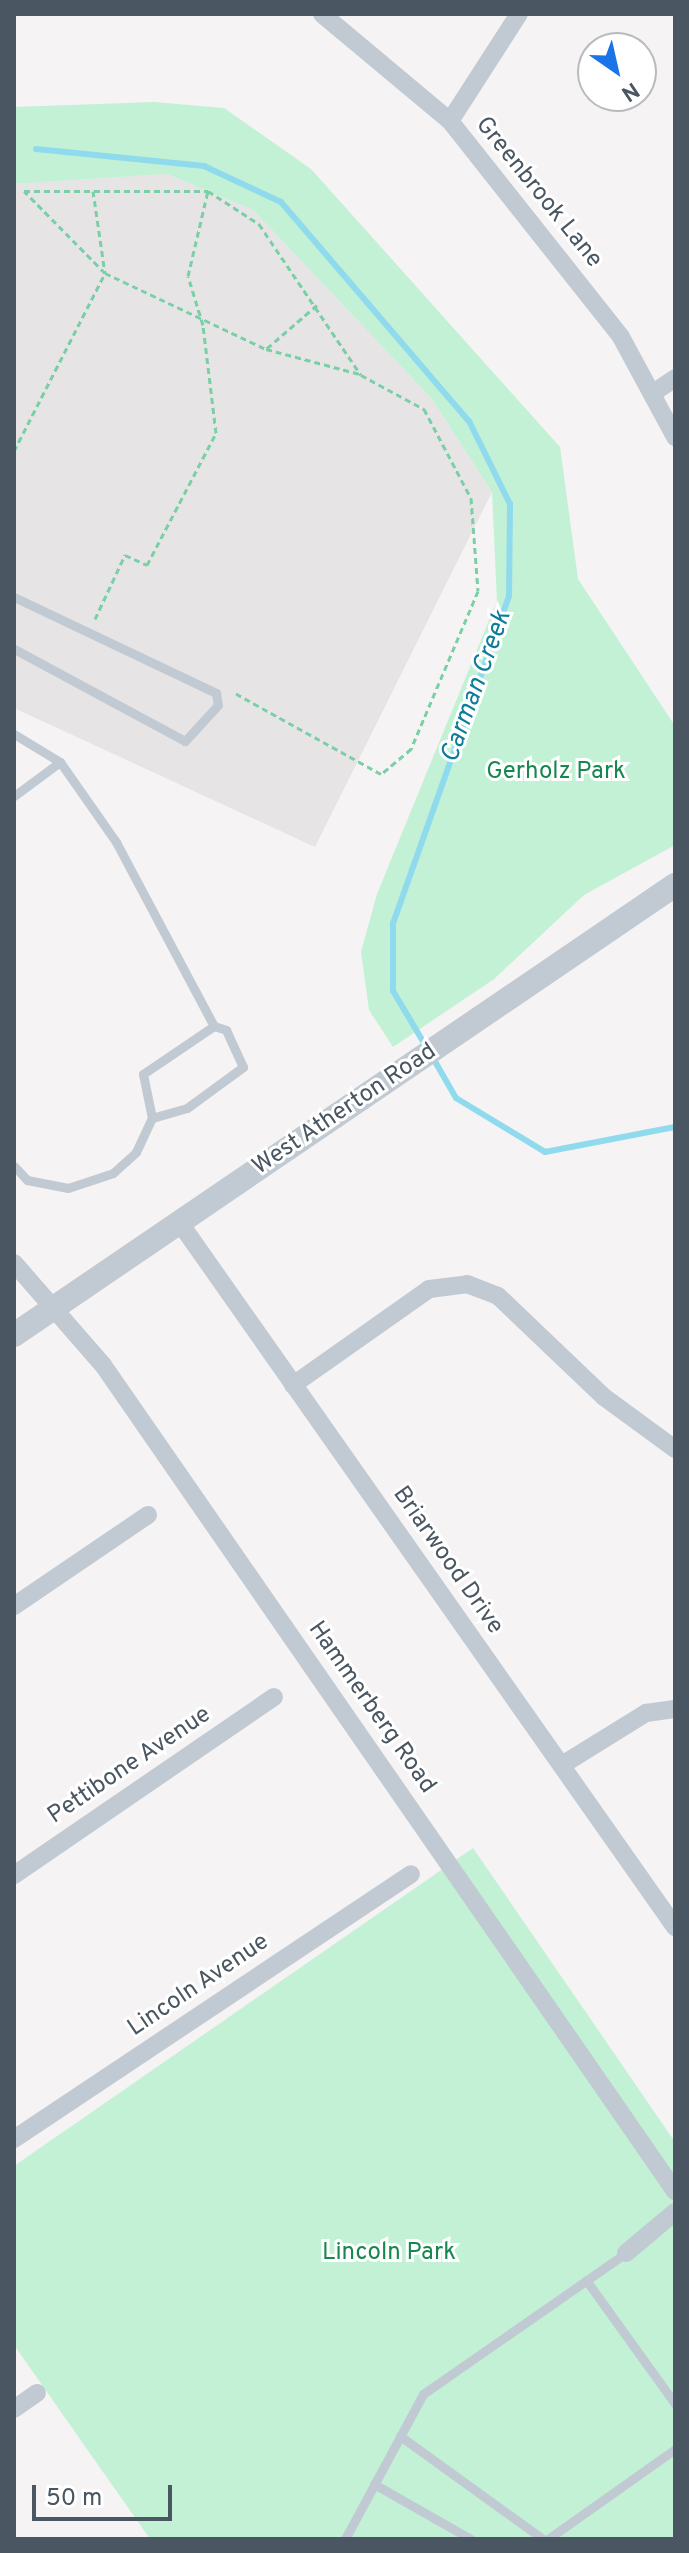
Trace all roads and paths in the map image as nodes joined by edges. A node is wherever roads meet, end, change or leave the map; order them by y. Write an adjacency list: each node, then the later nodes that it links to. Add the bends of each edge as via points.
1 (322, 14): 3 (street, Greenbrook Lane)
2 (519, 14): 3 (street)
3 (450, 121): 12 (street, Greenbrook Lane, via 621,337)
4 (93, 191): 5 (path); 6 (path); 6 (path, via 24,191)
5 (208, 191): 7 (path, via 259,224); 8 (path, via 188,276)
6 (105, 273): 8 (path); 14 (path)
7 (317, 305): 9 (path); 10 (path)
8 (203, 325): 9 (path); 16 (path, via 216,433 147,565 125,555)
9 (266, 349): 10 (path)
10 (361, 375): 18 (path, via 424,409 471,498 478,591 411,749 381,774)
11 (675, 378): 12 (street)
12 (656, 391): 13 (street, Greenbrook Lane)
13 (675, 437)
14 (14, 451)
15 (14, 597): 17 (lane, via 216,693 218,705 185,741)
16 (95, 619)
17 (14, 649)
18 (235, 693)
19 (14, 734): 20 (lane)
20 (60, 762): 21 (lane); 23 (lane, via 116,842)
21 (14, 796)
22 (675, 885): 26 (street, West Atherton Road)
23 (214, 1026): 24 (lane, via 143,1074); 24 (lane, via 226,1030 243,1067 187,1108)
24 (152, 1118): 25 (lane, via 136,1152 91,1183 45,1186)
25 (14, 1166)
26 (180, 1223): 28 (street, West Atherton Road); 30 (street, Briarwood Drive)
27 (14, 1263): 28 (street, Hammerberg Road)
28 (53, 1308): 29 (street, West Atherton Road); 41 (street, Hammerberg Road, via 103,1365)
29 (14, 1335)
30 (293, 1385): 31 (street, via 429,1289 467,1284 498,1296 604,1397); 36 (street, Briarwood Drive)
31 (675, 1449)
32 (148, 1515): 33 (street)
33 (14, 1606)
34 (274, 1697): 38 (street, Pettibone Avenue)
35 (675, 1709): 36 (street, via 646,1713)
36 (562, 1765): 39 (street, Briarwood Drive)
37 (411, 1874): 40 (street, Lincoln Avenue)
38 (14, 1875)
39 (675, 1927)
40 (14, 2139)
41 (675, 2191)
42 (675, 2212): 43 (street)
43 (626, 2253): 44 (lane)
44 (586, 2280): 46 (lane); 48 (lane, via 423,2394)
45 (37, 2393): 47 (street)
46 (675, 2404)
47 (14, 2409)
48 (400, 2436): 50 (lane); 53 (lane)
49 (675, 2449): 53 (lane)
50 (374, 2484): 51 (lane); 52 (lane)
51 (345, 2539)
52 (471, 2539)
53 (545, 2539)

